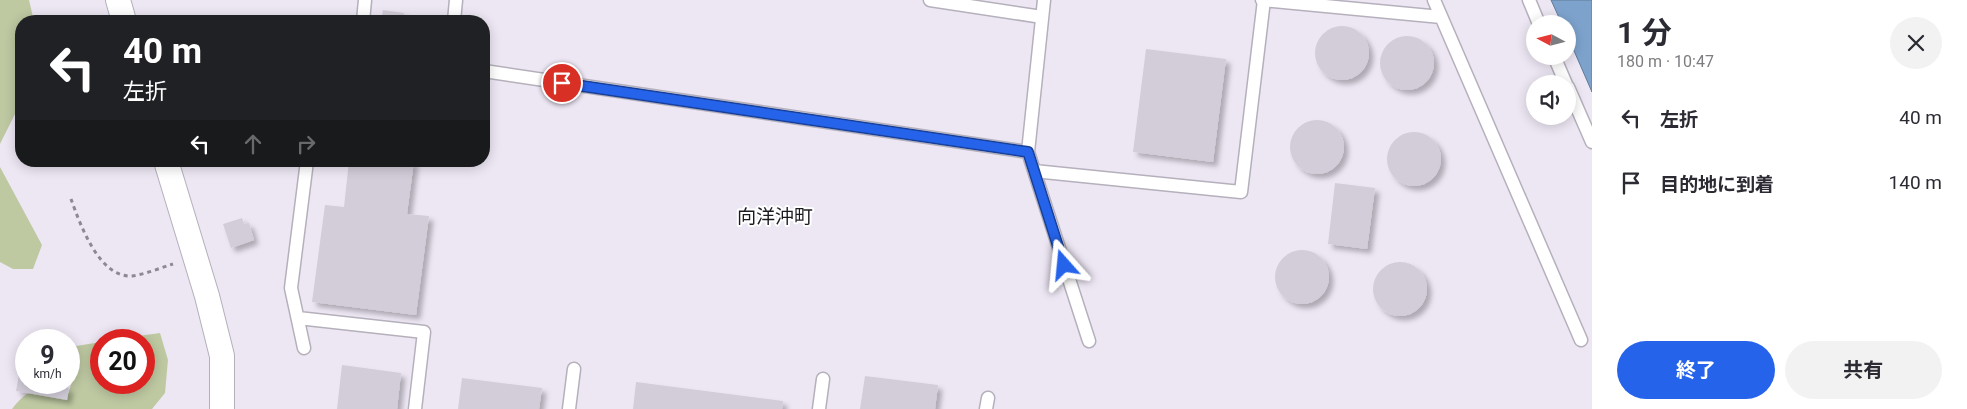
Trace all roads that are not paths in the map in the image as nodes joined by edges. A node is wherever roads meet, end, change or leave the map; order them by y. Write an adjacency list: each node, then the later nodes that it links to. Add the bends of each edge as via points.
1 (118, 0): 9 (street)
2 (365, 0): 10 (lane)
3 (456, 0): 11 (lane)
4 (930, 0): 13 (lane)
5 (1044, 0): 13 (lane)
6 (1263, 0): 14 (lane); 21 (lane, via 1241,192)
7 (1434, 0): 14 (lane)
8 (1528, 0): 12 (lane)
9 (122, 15)
10 (364, 15)
11 (455, 15)
12 (1535, 15)
13 (1042, 17): 18 (lane)
14 (1441, 17): 23 (lane)
15 (490, 72): 18 (lane)
16 (1576, 106): 17 (lane)
17 (1592, 142)
18 (1028, 152): 21 (lane)
19 (168, 167): 28 (street, via 222,356)
20 (306, 167): 22 (lane, via 291,288)
21 (1034, 171): 24 (lane)
22 (298, 318): 25 (lane); 29 (lane, via 424,332)
23 (1582, 340)
24 (1089, 341)
25 (304, 348)
26 (574, 370): 30 (lane)
27 (823, 379): 31 (lane)
28 (222, 409)
29 (415, 409)
30 (569, 409)
31 (819, 409)

